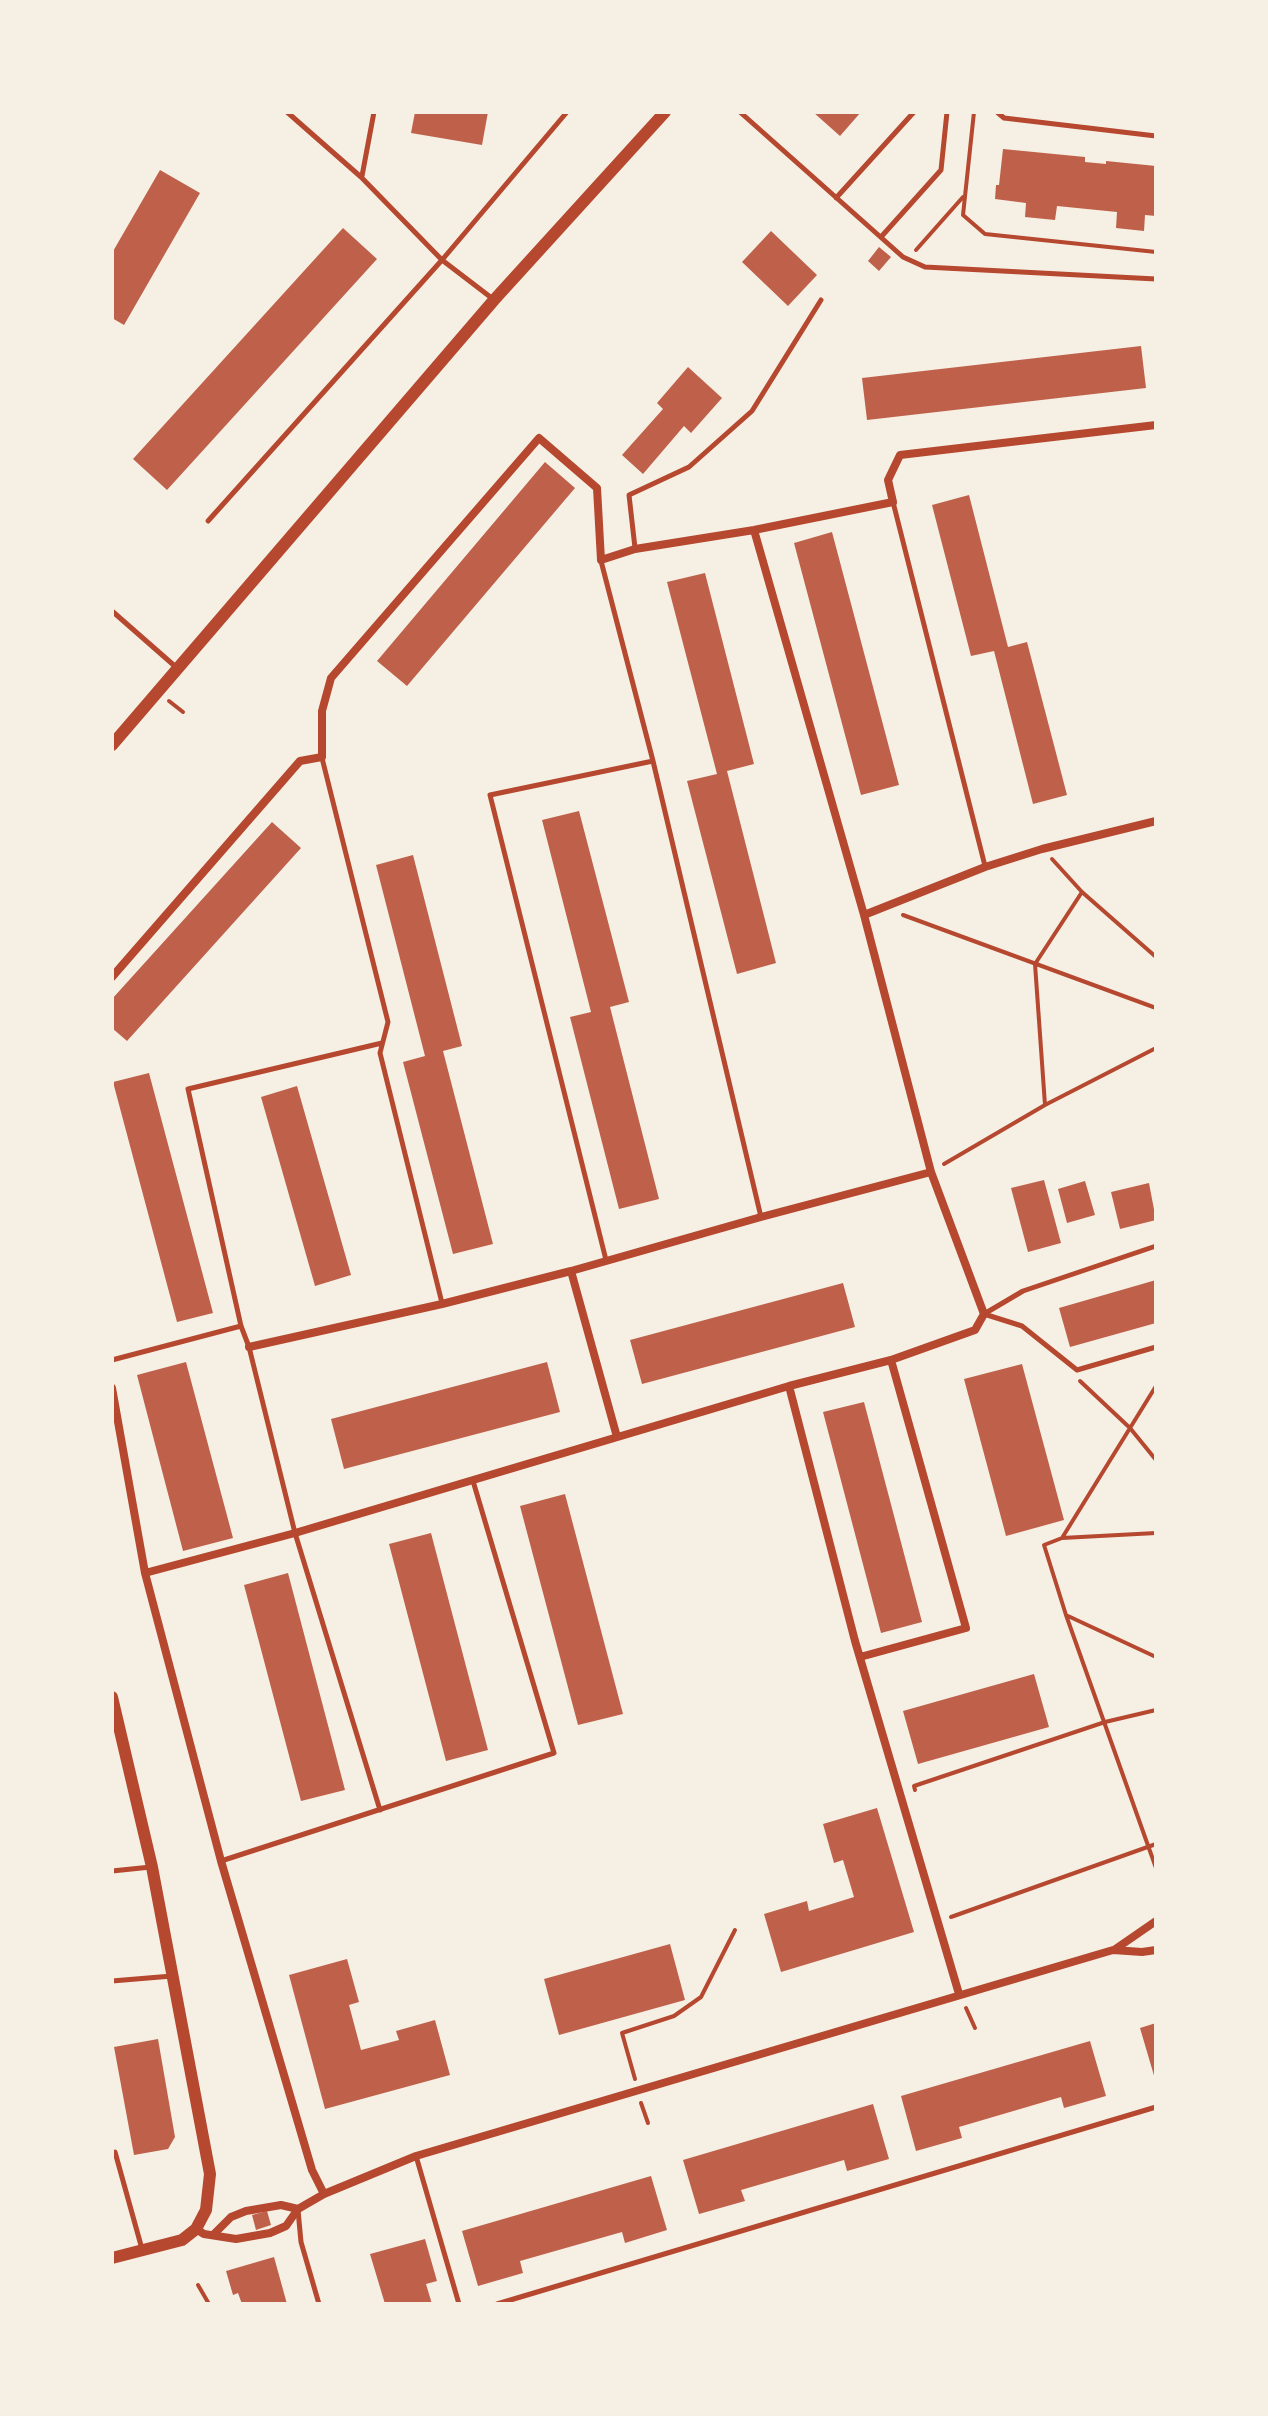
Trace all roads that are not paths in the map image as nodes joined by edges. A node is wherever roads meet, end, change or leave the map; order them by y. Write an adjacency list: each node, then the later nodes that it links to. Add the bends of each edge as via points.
1 (287, 112): 10 (lane)
2 (374, 112): 10 (lane)
3 (567, 112): 13 (lane)
4 (665, 112): 15 (street)
5 (740, 112): 11 (lane)
6 (914, 112): 11 (lane)
7 (947, 112): 12 (lane, via 941,170)
8 (997, 112): 9 (lane, via 1004,118)
9 (1156, 136)
10 (361, 177): 13 (lane)
11 (836, 198): 12 (lane)
12 (881, 237): 14 (lane, via 925,267)
13 (442, 260): 15 (lane); 19 (lane)
14 (1156, 279)
15 (494, 300): 24 (street)
16 (821, 300): 21 (lane, via 752,411 689,467 629,495)
17 (1156, 425): 18 (street, via 900,455 888,480)
18 (893, 502): 20 (street); 29 (lane)
19 (208, 521)
20 (754, 530): 21 (street); 30 (street)
21 (635, 549): 22 (street)
22 (601, 560): 26 (street, via 597,488 539,438 331,678 322,711); 27 (lane)
23 (112, 611): 24 (lane)
24 (178, 669): 25 (street)
25 (112, 745)
26 (322, 757): 31 (street, via 300,761); 32 (lane, via 388,1022)
27 (653, 761): 34 (lane); 36 (lane, via 490,795)
28 (1156, 821): 29 (street)
29 (985, 867): 30 (street)
30 (864, 915): 33 (street)
31 (112, 977)
32 (382, 1043): 38 (lane, via 380,1053); 40 (lane, via 188,1089)
33 (931, 1172): 34 (street); 39 (street)
34 (761, 1217): 36 (street)
35 (1156, 1246): 39 (lane, via 1023,1291)
36 (606, 1260): 37 (street)
37 (571, 1271): 38 (street); 47 (street)
38 (442, 1304): 41 (street)
39 (984, 1314): 42 (lane, via 1022,1326 1077,1370); 44 (street, via 975,1330)
40 (241, 1326): 41 (lane); 43 (lane)
41 (249, 1347): 49 (lane)
42 (1156, 1347)
43 (112, 1360)
44 (891, 1360): 45 (street); 51 (street, via 966,1628)
45 (789, 1386): 47 (street); 51 (street)
46 (112, 1388): 50 (street)
47 (617, 1437): 48 (street)
48 (473, 1481): 49 (street); 53 (lane, via 554,1753)
49 (295, 1533): 50 (street); 53 (lane)
50 (145, 1573): 54 (street)
51 (860, 1657): 62 (street)
52 (112, 1697): 55 (street)
53 (380, 1810): 54 (lane)
54 (221, 1861): 66 (street, via 312,2170)
55 (152, 1867): 56 (lane); 60 (street)
56 (112, 1871)
57 (1156, 1921): 58 (street)
58 (1113, 1950): 59 (street); 62 (street)
59 (1156, 1950)
60 (173, 1976): 61 (lane); 68 (street, via 210,2174 206,2210)
61 (112, 1981)
62 (959, 1994): 65 (street)
63 (1156, 2107): 74 (lane)
64 (112, 2153): 70 (lane)
65 (416, 2156): 66 (street); 73 (lane)
66 (324, 2194): 67 (street)
67 (298, 2209): 69 (street, via 259,2208 231,2217); 69 (street, via 286,2226 270,2233 236,2239); 72 (lane, via 301,2242)
68 (196, 2229): 69 (street); 70 (street, via 182,2240)
69 (214, 2234)
70 (142, 2250): 71 (street)
71 (112, 2258)
72 (319, 2304)
73 (459, 2304)
74 (497, 2304)

